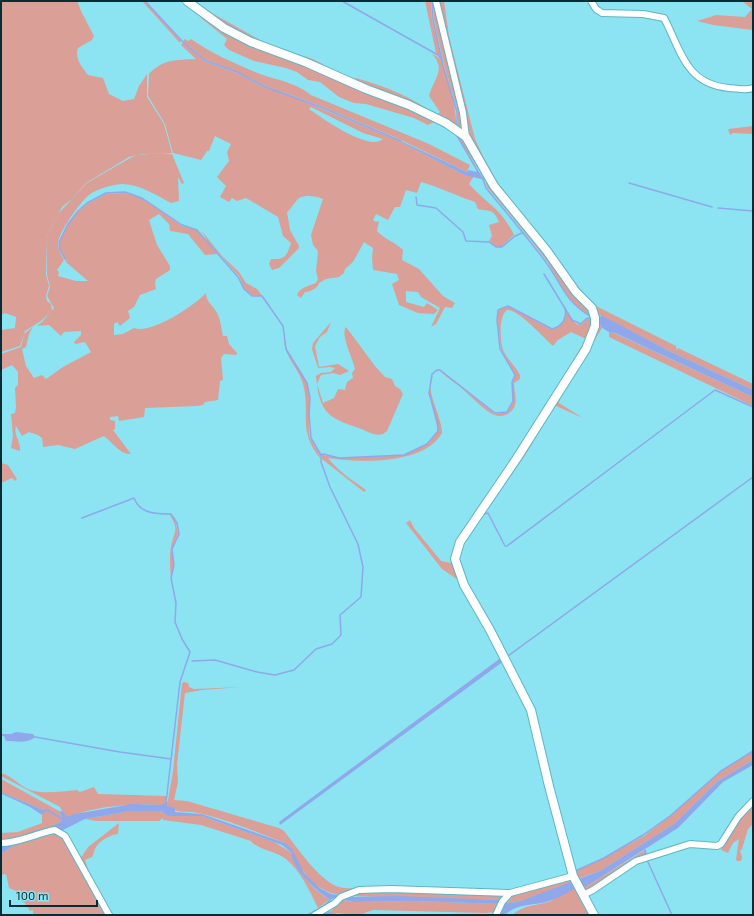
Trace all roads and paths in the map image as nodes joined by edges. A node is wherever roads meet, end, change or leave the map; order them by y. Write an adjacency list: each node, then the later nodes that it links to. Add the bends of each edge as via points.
1 (187, 1): 5 (street, via 224,28 251,42 409,104 446,123)
2 (436, 1): 5 (street, via 463,113)
3 (591, 1): 4 (street, via 602,13 643,14 664,18 685,65 695,75 716,86)
4 (753, 88)
5 (466, 137): 8 (street, via 494,186 547,251 576,292 592,308 595,318 592,337 586,349 460,542 455,559 464,585 531,710)
6 (753, 801): 10 (street, via 721,844 690,844 636,861)
7 (1, 843): 11 (street, via 55,830 65,836)
8 (574, 877): 9 (street); 10 (street)
9 (510, 893): 12 (street, via 359,890 341,897); 13 (street)
10 (583, 895): 14 (street)
11 (109, 915)
12 (315, 915)
13 (496, 915)
14 (594, 915)

